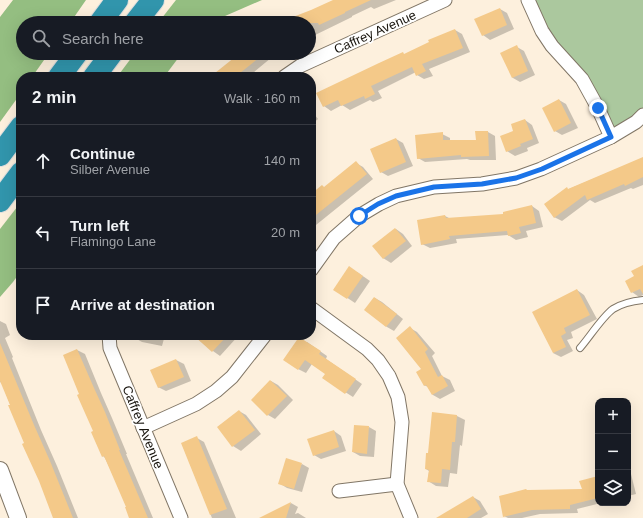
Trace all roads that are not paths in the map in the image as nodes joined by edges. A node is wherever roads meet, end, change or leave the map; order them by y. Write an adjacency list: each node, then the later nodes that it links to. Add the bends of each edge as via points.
1 (117, 0): 5 (highway)
2 (153, 0): 6 (highway)
3 (445, 0): 7 (street, Caffrey Avenue)
4 (528, 0): 16 (street, via 552,46 582,79)
5 (105, 16)
6 (140, 16)
7 (316, 59)
8 (72, 60): 11 (highway)
9 (107, 60): 12 (highway)
10 (313, 60): 13 (street, Caffrey Avenue)
11 (63, 72)
12 (98, 72)
13 (291, 72)
14 (643, 115): 16 (street)
15 (16, 134): 17 (highway)
16 (611, 137): 20 (street, via 542,169 516,178 482,184 434,187 396,196 359,216 334,238)
17 (0, 155)
18 (16, 180): 19 (highway)
19 (0, 201)
20 (316, 263)
21 (643, 300): 25 (lane, via 614,308)
22 (316, 312): 28 (street, via 367,349 389,376 398,397 402,422)
23 (109, 340): 26 (street, Caffrey Avenue, via 110,348)
24 (261, 340): 26 (street, via 232,377 216,391 196,404)
25 (580, 348)
26 (143, 428): 31 (street, Caffrey Avenue)
27 (0, 470): 30 (street)
28 (397, 484): 29 (street); 32 (street)
29 (339, 491)
30 (18, 518)
31 (181, 518)
32 (411, 518)

